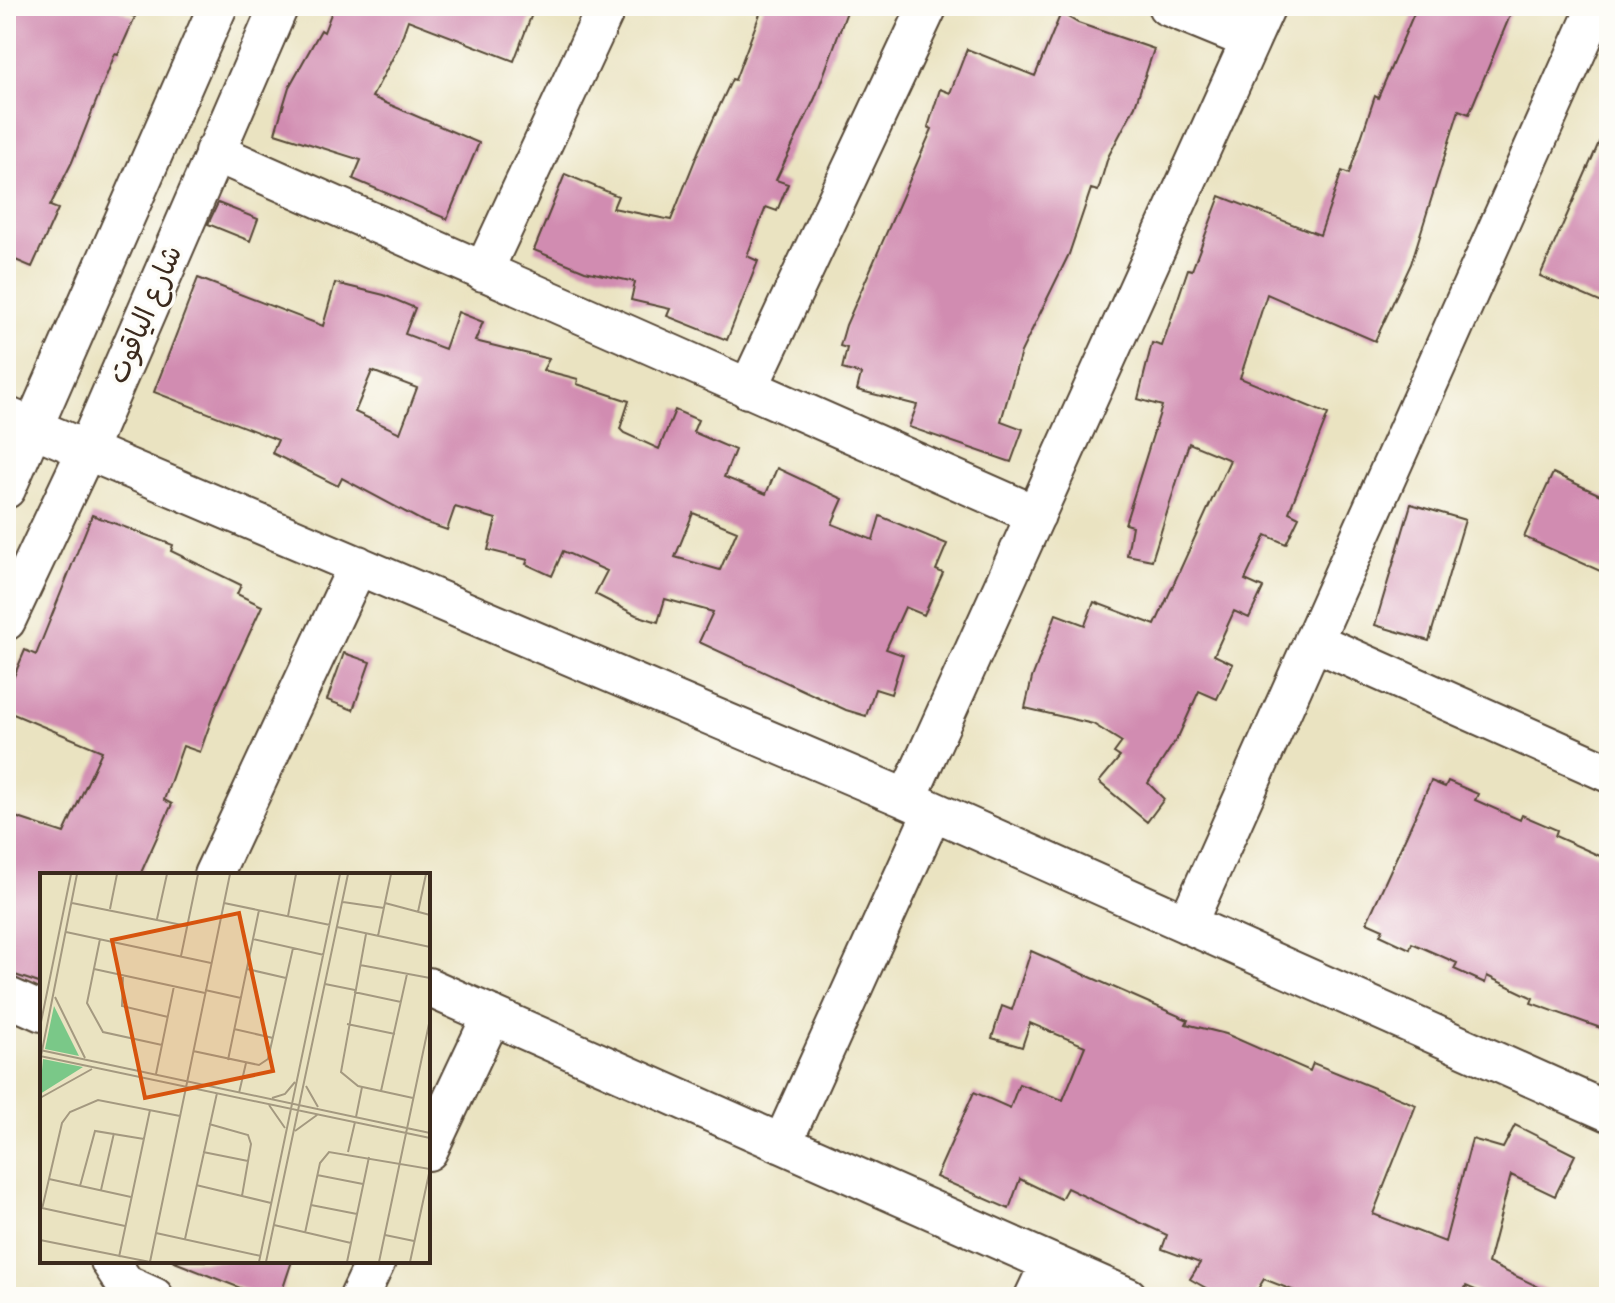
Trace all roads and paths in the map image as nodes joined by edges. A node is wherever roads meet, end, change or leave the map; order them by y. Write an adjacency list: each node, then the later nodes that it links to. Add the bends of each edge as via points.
1 (218, 6): 12 (street, شارع الياقوت)
2 (279, 6): 9 (street, شارع الياقوت)
3 (607, 6): 10 (street)
4 (928, 6): 11 (street)
5 (1167, 6): 8 (street)
6 (1266, 6): 8 (street)
7 (1597, 6): 18 (street)
8 (1250, 40): 15 (street)
9 (214, 152): 10 (street); 13 (street, شارع الياقوت)
10 (483, 272): 11 (street)
11 (748, 389): 15 (street)
12 (20, 421): 13 (street); 14 (street, شارع الياقوت)
13 (87, 449): 16 (street); 17 (street, شارع الياقوت)
14 (6, 489)
15 (1036, 515): 20 (street)
16 (358, 565): 20 (street); 21 (street)
17 (6, 621)
18 (1313, 641): 19 (street); 22 (street)
19 (1605, 760)
20 (920, 805): 22 (street); 28 (street)
21 (214, 873)
22 (1187, 924): 27 (street)
23 (430, 988): 26 (street)
24 (6, 996): 25 (street)
25 (40, 1011)
26 (492, 1015): 28 (street); 29 (street)
27 (1609, 1112)
28 (782, 1144): 32 (street)
29 (430, 1147)
30 (111, 1263): 33 (street, via 125,1284)
31 (375, 1263): 34 (street)
32 (1050, 1263): 35 (street); 36 (street)
33 (154, 1297)
34 (359, 1297)
35 (1034, 1297)
36 (1128, 1297)

